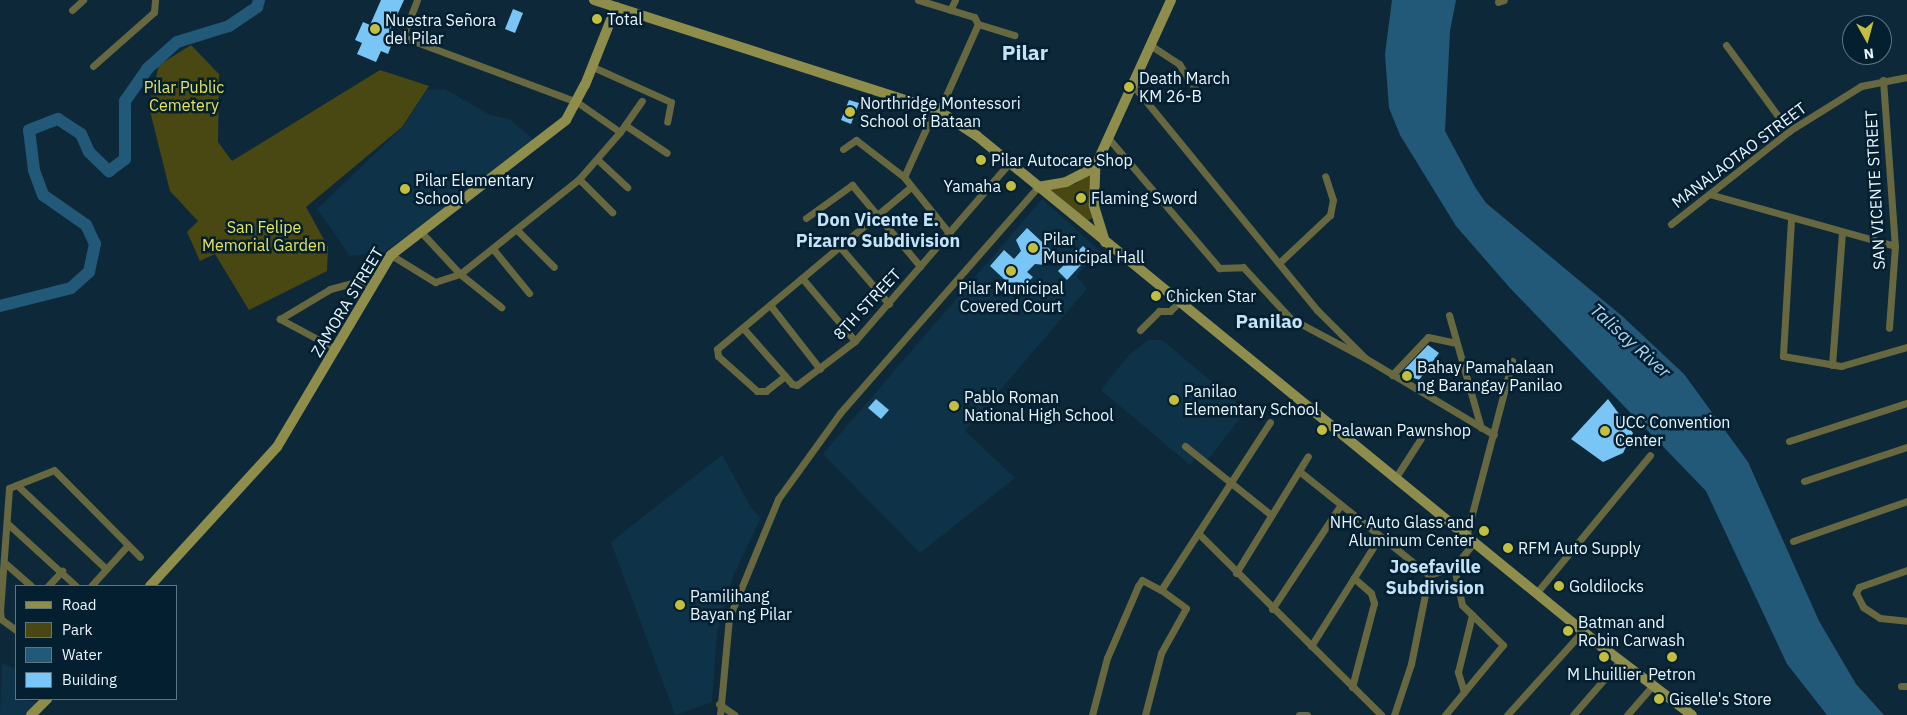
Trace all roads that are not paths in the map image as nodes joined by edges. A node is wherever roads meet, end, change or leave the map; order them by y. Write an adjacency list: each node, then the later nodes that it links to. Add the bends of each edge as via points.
1 (83, 0): 9 (street)
2 (155, 0): 15 (street, via 154,12)
3 (417, 0): 22 (street, via 403,37)
4 (594, 0): 8 (main road)
5 (918, 0): 10 (street)
6 (955, 0): 10 (street)
7 (1171, 0): 13 (main road)
8 (617, 3): 16 (main road, ZAMORA STREET); 23 (main road)
9 (72, 10)
10 (950, 10): 11 (street, via 974,17)
11 (978, 24): 12 (street); 23 (street)
12 (1014, 36)
13 (1150, 45): 19 (main road); 20 (street, via 1179,64)
14 (1726, 46): 26 (street)
15 (93, 66)
16 (593, 67): 22 (main road, ZAMORA STREET); 24 (street, via 671,102)
17 (1907, 77): 18 (street, MANALAOTAO STREET)
18 (1883, 80): 26 (street, MANALAOTAO STREET, via 1861,86); 50 (street, SAN VICENTE STREET)
19 (1132, 84): 28 (main road); 55 (street)
20 (1196, 90)
21 (642, 101): 25 (street)
22 (577, 102): 27 (street); 47 (main road, ZAMORA STREET, via 548,137)
23 (937, 110): 32 (main road, via 974,134); 35 (street)
24 (666, 122)
25 (625, 125): 27 (street); 30 (street)
26 (1789, 131): 40 (street, MANALAOTAO STREET)
27 (620, 132): 31 (street)
28 (1108, 138): 33 (main road); 74 (street, via 1219,268 1244,267 1290,318)
29 (843, 149): 35 (street, via 858,141)
30 (667, 153)
31 (598, 160): 36 (street); 38 (street)
32 (1009, 163): 37 (main road); 49 (street, 8TH STREET)
33 (1096, 167): 37 (main road, via 1066,182); 52 (main road, via 1096,218)
34 (1325, 176): 55 (street, via 1333,200 1330,215)
35 (904, 177): 39 (street)
36 (579, 179): 41 (street); 46 (street)
37 (1038, 186): 52 (main road); 132 (street, via 840,414 778,499 729,618)
38 (628, 187)
39 (911, 187): 42 (street); 49 (street)
40 (1709, 194): 44 (street); 45 (street, MANALAOTAO STREET)
41 (612, 212)
42 (878, 215): 43 (street, via 852,184); 51 (street); 56 (street)
43 (806, 218)
44 (1791, 220): 48 (street); 76 (street, via 1782,356)
45 (1671, 224)
46 (518, 230): 53 (street); 57 (street)
47 (421, 232): 54 (main road, ZAMORA STREET); 58 (street)
48 (1842, 232): 50 (street); 76 (street)
49 (950, 233): 56 (street, 8TH STREET)
50 (1895, 246): 68 (street, SAN VICENTE STREET)
51 (840, 247): 59 (street); 63 (street)
52 (1108, 248): 62 (main road)
53 (493, 249): 58 (street); 61 (street)
54 (391, 255): 58 (street, via 435,282); 60 (main road, ZAMORA STREET)
55 (1280, 263): 74 (street)
56 (920, 266): 63 (street, 8TH STREET)
57 (554, 267)
58 (460, 274): 65 (street)
59 (802, 278): 64 (street); 70 (street)
60 (371, 288): 73 (main road, ZAMORA STREET); 73 (street, via 359,282 330,289 280,319)
61 (529, 293)
62 (1178, 303): 69 (street, via 1170,311 1159,312); 91 (main road)
63 (889, 304): 70 (street, 8TH STREET)
64 (770, 305): 67 (street); 77 (street)
65 (501, 307)
66 (1449, 315): 71 (street)
67 (743, 328): 79 (street); 79 (street, via 717,349 718,356 757,391 766,391)
68 (1889, 328)
69 (1140, 330)
70 (855, 340): 77 (street, 8TH STREET)
71 (1456, 343): 78 (street, via 1428,337); 82 (street)
72 (1907, 347): 76 (street)
73 (336, 349): 118 (main road, ZAMORA STREET, via 277,447)
74 (1365, 358): 78 (street)
75 (1512, 361): 83 (street)
76 (1832, 365)
77 (820, 369): 79 (street, 8TH STREET, via 794,386)
78 (1392, 375): 82 (street)
79 (785, 376)
80 (1907, 403): 85 (street)
81 (1270, 422): 94 (street)
82 (1481, 428): 83 (street)
83 (1494, 435): 100 (street)
84 (1421, 438): 91 (street)
85 (1789, 441)
86 (1185, 446): 94 (street)
87 (1907, 447): 92 (street)
88 (1650, 455): 120 (street)
89 (1308, 456): 90 (street)
90 (1299, 472): 96 (street); 97 (street)
91 (1396, 477): 100 (main road)
92 (1804, 481)
93 (17, 485): 98 (street, via 7,492); 104 (street, via 54,470); 108 (street)
94 (1228, 485): 97 (street); 99 (street)
95 (1907, 501): 103 (street)
96 (1340, 506): 101 (street); 121 (street)
97 (1271, 515): 111 (street)
98 (7, 523): 106 (street); 110 (street)
99 (1198, 533): 111 (street); 119 (street)
100 (1467, 533): 102 (main road)
101 (1379, 538): 112 (street); 113 (street)
102 (1475, 541): 107 (street); 120 (main road)
103 (1793, 541)
104 (128, 546): 105 (street); 108 (street)
105 (140, 557)
106 (6, 564): 114 (street); 124 (street, via 1,620)
107 (1454, 567): 112 (street); 122 (street, via 1459,599)
108 (106, 569): 117 (street)
109 (1907, 570): 123 (street, via 1860,587 1856,593 1863,607 1880,618)
110 (62, 571): 115 (street); 116 (street)
111 (1236, 573): 121 (street)
112 (1429, 575): 141 (street, via 1411,664)
113 (1354, 578): 126 (street); 129 (street, via 1372,594 1374,603)
114 (30, 585)
115 (49, 585)
116 (75, 585)
117 (92, 585)
118 (151, 585)
119 (1161, 590): 136 (street, via 1142,580 1107,658); 137 (street, via 1186,608 1162,653)
120 (1538, 591): 125 (main road)
121 (1272, 609): 126 (street)
122 (1472, 615): 130 (street, via 1458,672); 130 (street, via 1503,645)
123 (1907, 621)
124 (15, 627)
125 (1584, 631): 127 (main road); 143 (street)
126 (1311, 646): 129 (street)
127 (1620, 661): 128 (main road); 144 (street)
128 (1653, 685): 145 (street); 146 (main road)
129 (1352, 687): 140 (street)
130 (1464, 692): 142 (street)
131 (47, 700): 133 (main road)
132 (719, 704): 134 (street); 135 (street)
133 (31, 715)
134 (720, 715)
135 (735, 715)
136 (1092, 715)
137 (1145, 715)
138 (1299, 715): 139 (street)
139 (1307, 715)
140 (1381, 715)
141 (1394, 715)
142 (1445, 715)
143 (1507, 715)
144 (1572, 715)
145 (1628, 715)
146 (1692, 715)

